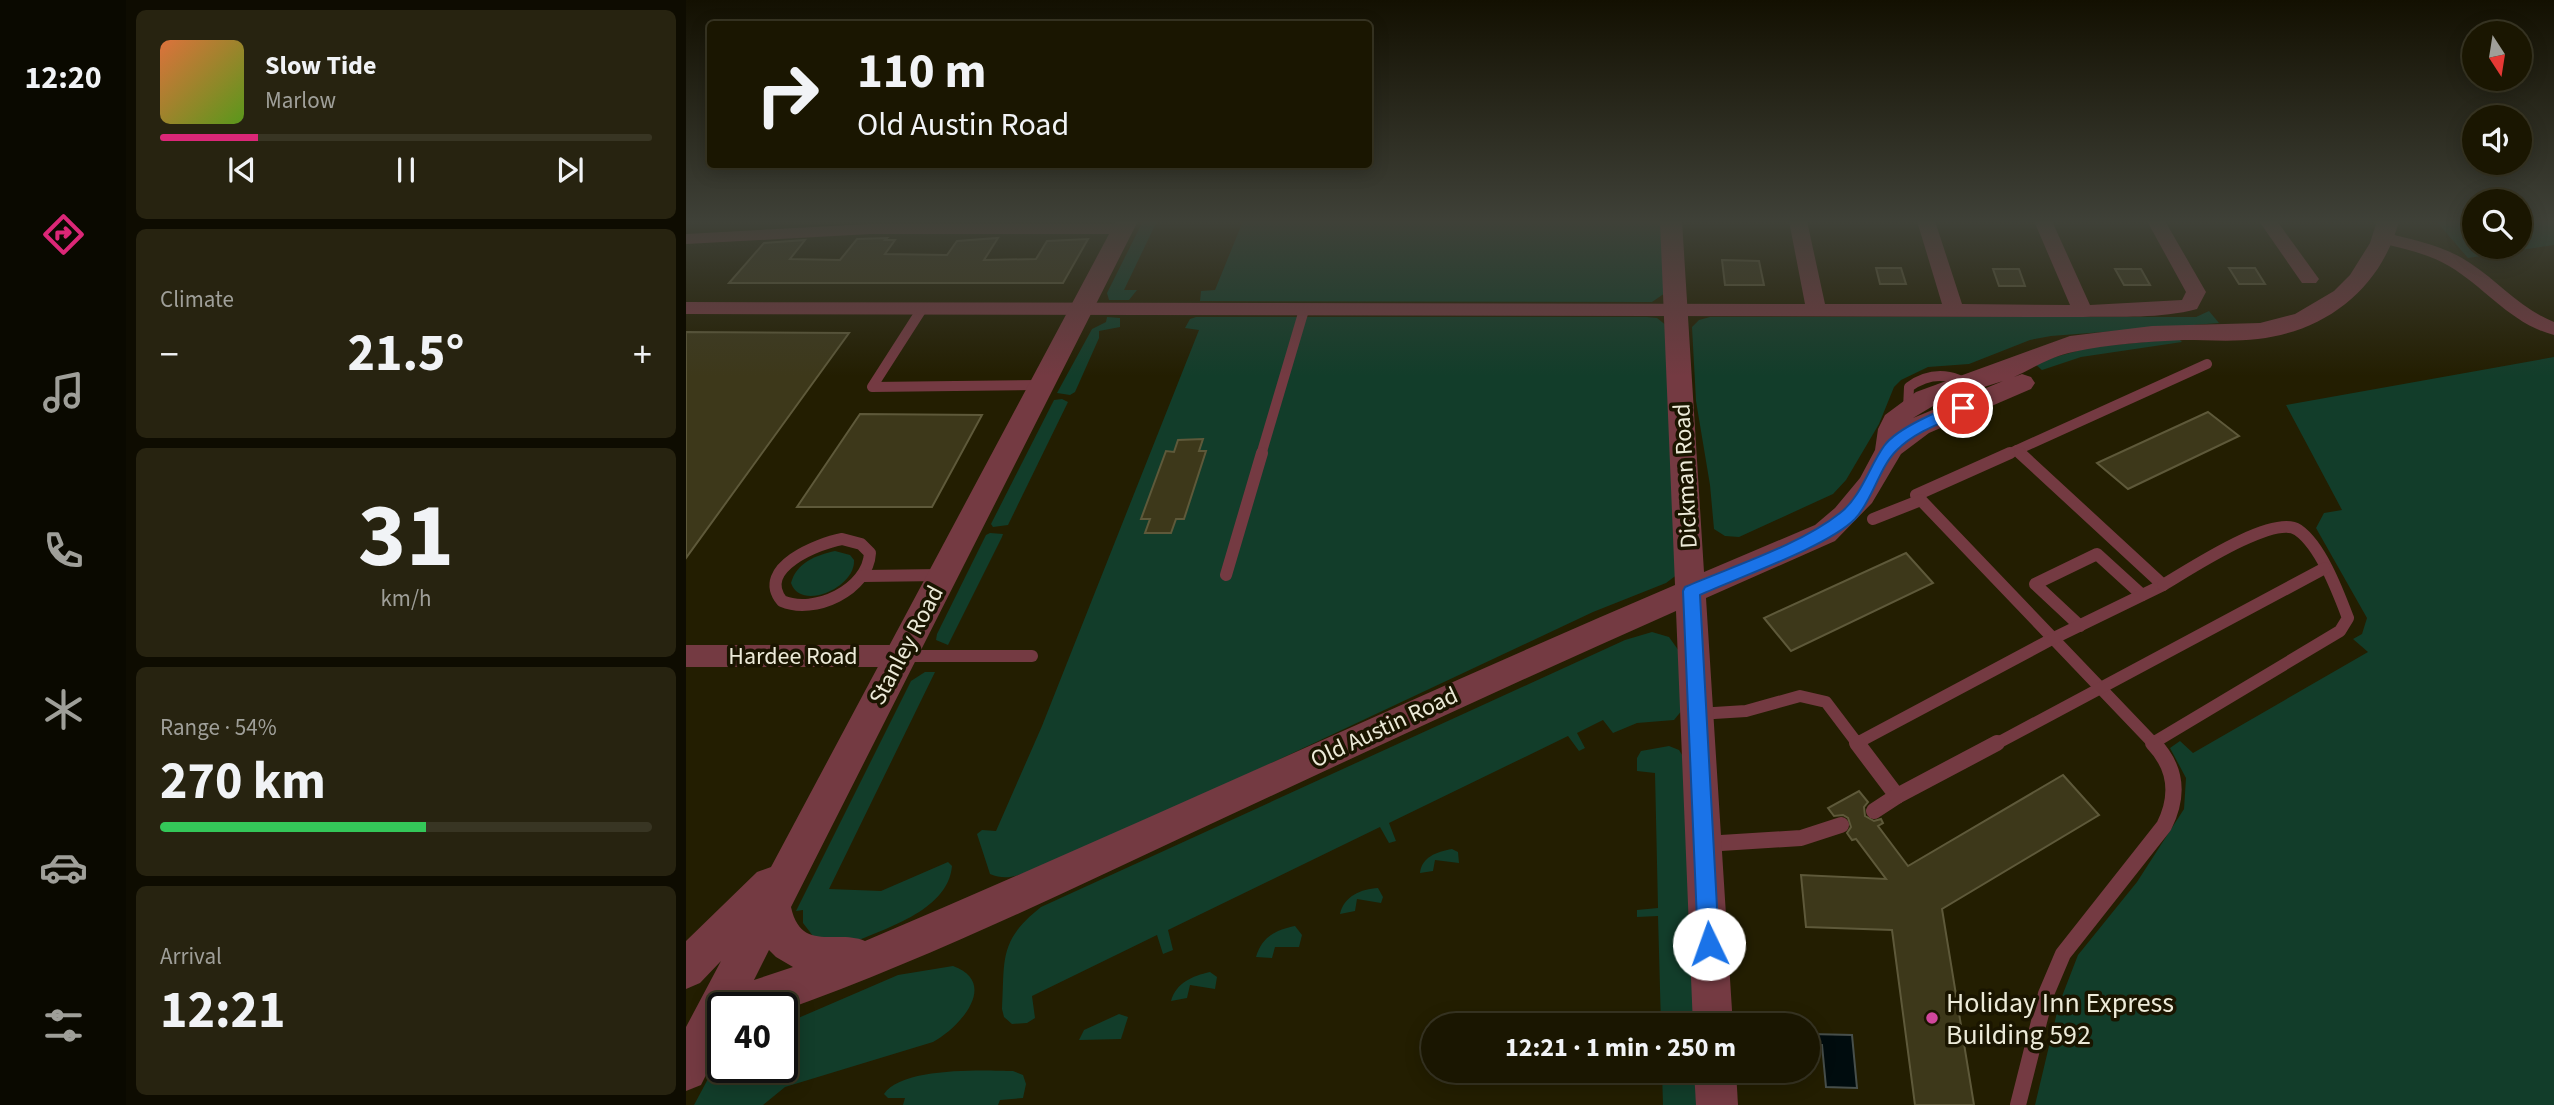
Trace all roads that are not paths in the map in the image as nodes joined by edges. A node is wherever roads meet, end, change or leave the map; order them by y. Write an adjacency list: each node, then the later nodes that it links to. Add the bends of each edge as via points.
1 (1100, 273): 14 (street, Stanley Road)
2 (1674, 273): 13 (street, Dickman Road)
3 (1808, 273): 16 (street)
4 (1942, 273): 17 (street)
5 (2066, 273): 18 (street)
6 (2185, 273): 18 (street, via 2196,292 2190,305)
7 (2304, 273): 10 (street)
8 (2365, 273): 20 (street, Old Austin Road, via 2345,295 2289,325)
9 (2468, 273): 19 (street, via 2526,318)
10 (2309, 279)
11 (686, 308): 12 (street)
12 (922, 309): 14 (street); 22 (lane, via 872,387)
13 (1676, 309): 15 (street); 16 (street); 33 (street, Dickman Road)
14 (1081, 310): 15 (street); 22 (street, Stanley Road)
15 (1304, 310): 30 (lane)
16 (1816, 310): 17 (street)
17 (1954, 310): 18 (street)
18 (2083, 311)
19 (2554, 329)
20 (2228, 334): 23 (street, Old Austin Road, via 2212,343 2087,359); 23 (street, Old Austin Road, via 2096,340 2046,351 1991,376)
21 (2207, 364): 25 (lane)
22 (1041, 385): 29 (street, Stanley Road)
23 (1978, 389): 24 (street, Old Austin Road); 24 (street, Old Austin Road, via 1917,402 1895,421)
24 (1891, 447): 33 (street, Old Austin Road, via 1849,515 1825,533)
25 (2017, 450): 26 (lane, via 1916,495); 32 (lane)
26 (1921, 500): 27 (lane); 36 (lane)
27 (1873, 519)
28 (2325, 568): 32 (lane, via 2306,538 2289,526 2254,536); 40 (lane); 43 (lane, via 2348,618 2340,631)
29 (943, 575): 31 (lane); 38 (street, Stanley Road)
30 (1226, 575)
31 (863, 576): 31 (lane, via 870,554 865,546 842,539 818,544 796,556 784,567 775,588 785,603 810,606 840,595)
32 (2163, 585): 34 (lane)
33 (1691, 591): 41 (street, Dickman Road); 50 (street, Old Austin Road)
34 (2142, 595): 35 (lane); 35 (lane, via 2097,554 2035,584)
35 (2080, 626): 36 (lane)
36 (2052, 639): 40 (lane); 42 (lane)
37 (686, 656): 38 (street, Hardee Road)
38 (901, 656): 39 (lane); 48 (street, Stanley Road)
39 (1032, 656)
40 (2101, 689): 43 (lane); 44 (lane)
41 (1697, 714): 42 (lane, via 1746,711 1800,696 1826,702); 47 (street, Dickman Road)
42 (1857, 743): 44 (lane)
43 (2153, 743): 58 (lane, via 2176,786 2174,808 2164,827 2063,954 2046,994)
44 (1897, 796): 45 (lane)
45 (1874, 811)
46 (1841, 825): 47 (lane, via 1801,838)
47 (1704, 844): 54 (street, Dickman Road)
48 (794, 860): 49 (street, Stanley Road); 51 (street)
49 (771, 904): 50 (street, via 781,934 804,955 838,960); 55 (street, Stanley Road)
50 (881, 953): 52 (street, Old Austin Road)
51 (686, 969)
52 (845, 969): 53 (street, Old Austin Road); 55 (street, Old Austin Road)
53 (798, 995)
54 (1712, 1013)
55 (706, 1034)
56 (1716, 1083): 57 (street)
57 (1717, 1105)
58 (2018, 1105)

